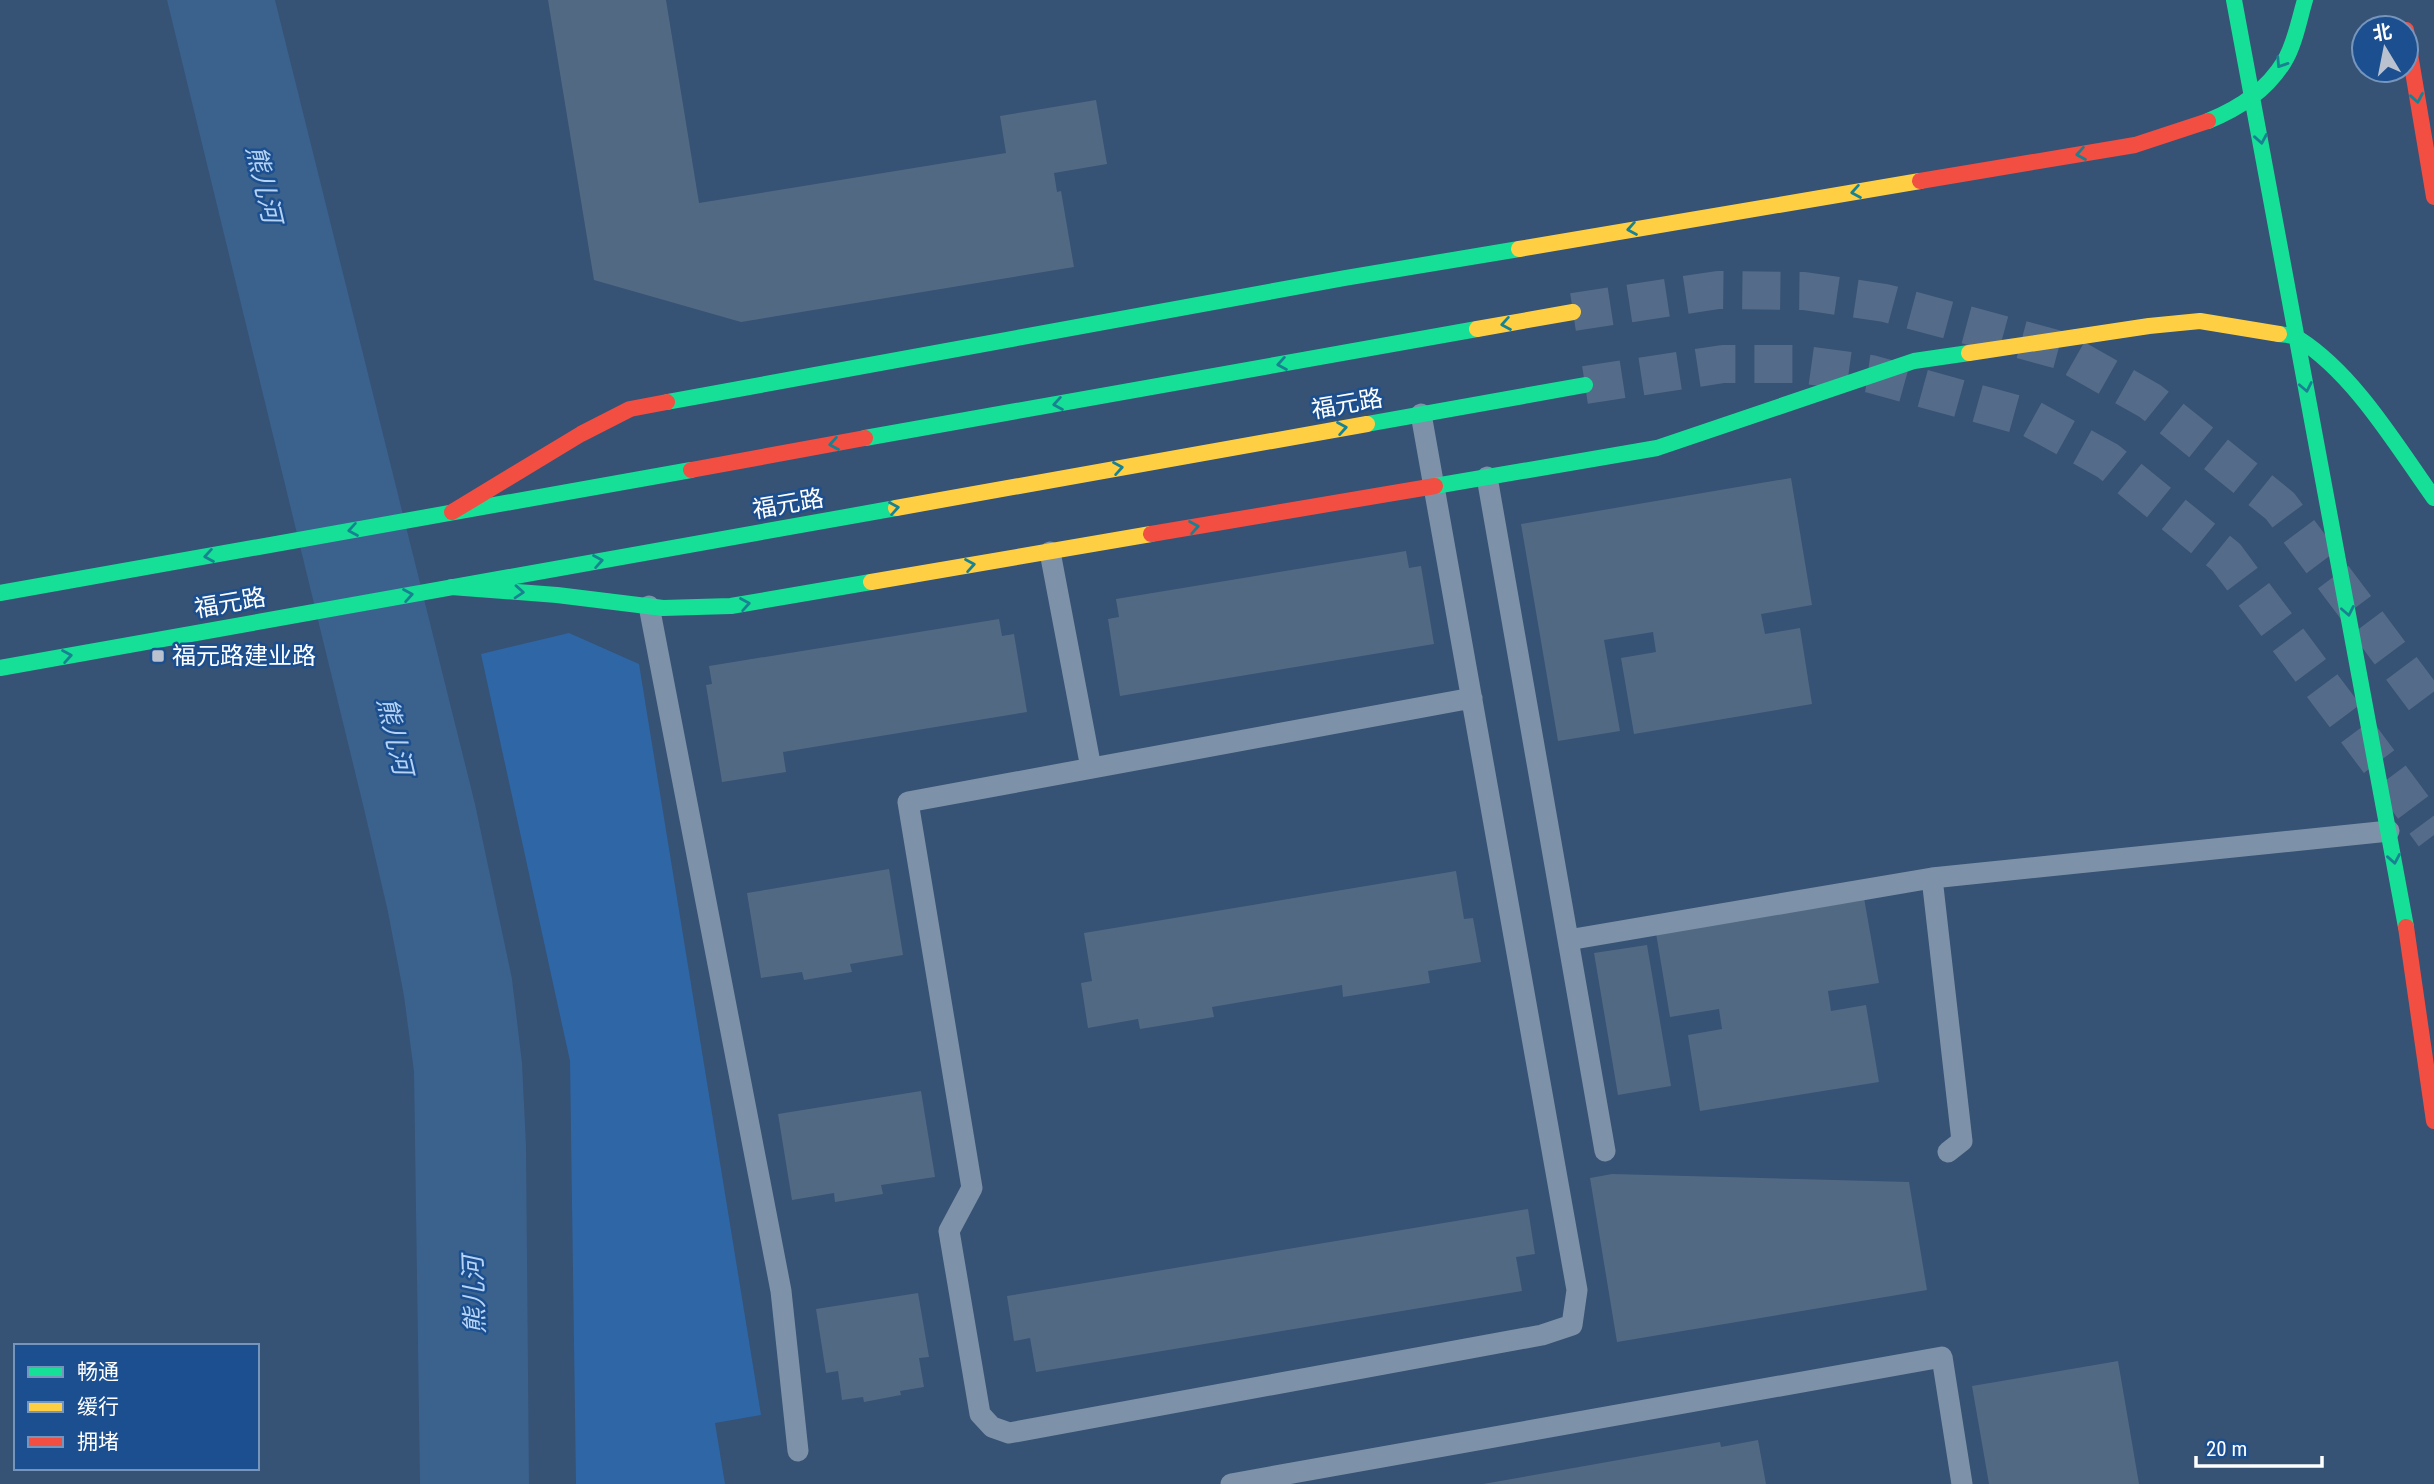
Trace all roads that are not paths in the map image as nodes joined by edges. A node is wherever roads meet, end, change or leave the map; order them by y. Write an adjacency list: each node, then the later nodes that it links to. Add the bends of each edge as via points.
1 (2234, 0): 4 (main road)
2 (2305, 0): 4 (main road, one-way to 4, via 2284,61)
3 (2415, 84): 5 (main road, one-way to 5)
4 (2253, 98): 7 (main road, one-way to 7); 13 (main road, one-way to 13, via 2199,126 2135,145 1345,278 630,409)
5 (2434, 197)
6 (1573, 312): 13 (main road, 福元路, one-way to 13)
7 (2297, 337): 10 (main road, via 2200,321 1914,361 1657,448); 12 (main road, via 2338,370); 21 (main road, one-way to 21)
8 (1585, 384): 9 (main road, 福元路)
9 (1421, 414): 11 (lane); 15 (main road, 福元路, one-way to 9)
10 (1487, 477): 11 (main road); 23 (lane)
11 (1434, 487): 14 (main road, one-way to 11); 19 (lane)
12 (2434, 498)
13 (452, 512): 16 (main road, 福元路, one-way to 16)
14 (1050, 552): 17 (main road, one-way to 14, via 732,606); 20 (lane)
15 (443, 589): 17 (main road, one-way to 17); 18 (main road, 福元路, one-way to 15)
16 (0, 593)
17 (649, 606): 27 (lane, via 781,1291)
18 (0, 668)
19 (1472, 698): 20 (lane); 20 (lane, via 1577,1290 1572,1325 1542,1335 1009,1433 992,1427 980,1414 949,1231 972,1188 908,802)
20 (1091, 768)
21 (2389, 831): 22 (lane); 24 (main road, one-way to 24)
22 (1932, 878): 23 (lane); 26 (lane, via 1962,1141)
23 (1568, 940): 25 (lane)
24 (2434, 1121)
25 (1605, 1151)
26 (1948, 1152)
27 (798, 1451)
28 (1231, 1484): 29 (lane, via 1942,1357)
29 (1962, 1484)

